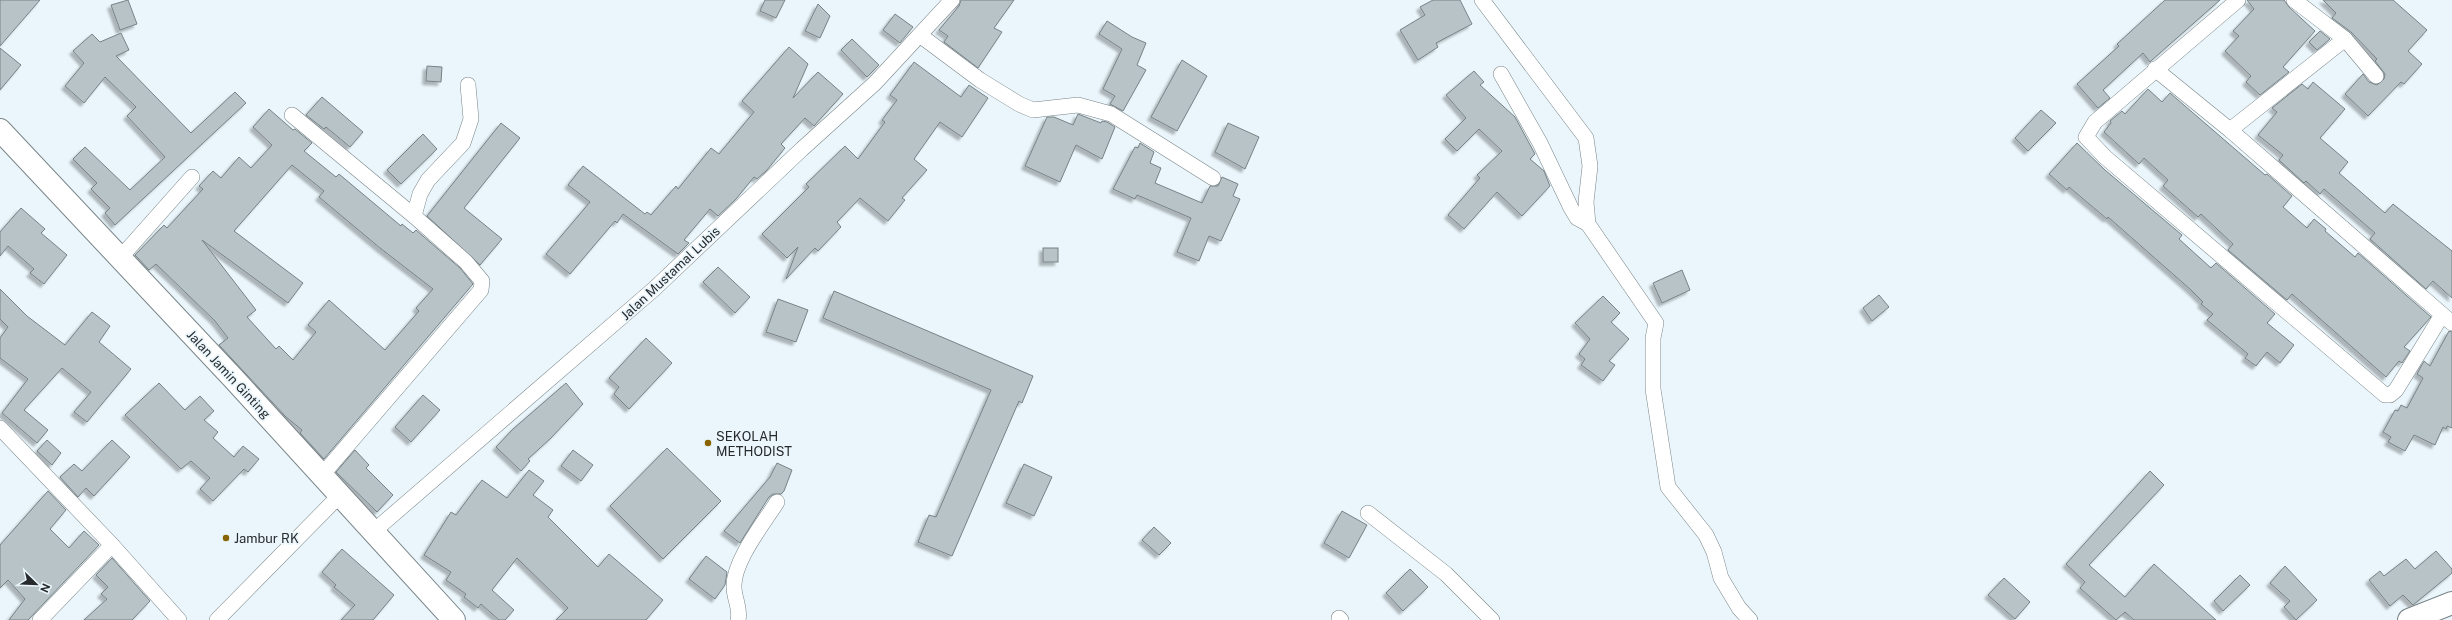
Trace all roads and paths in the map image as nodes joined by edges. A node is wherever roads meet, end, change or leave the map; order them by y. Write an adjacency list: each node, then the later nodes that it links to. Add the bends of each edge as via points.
1 (952, 0): 5 (street, Jalan Mustamal Lubis)
2 (1482, 0): 17 (street, via 1586,138 1590,166 1586,202)
3 (2238, 0): 7 (street)
4 (2294, 0): 6 (street)
5 (921, 36): 15 (street, via 980,80 1019,104 1033,110 1078,105 1111,114); 25 (street, Jalan Mustamal Lubis, via 876,84 802,149 654,289)
6 (2345, 39): 9 (street); 13 (street)
7 (2155, 69): 13 (street); 19 (street, via 2087,132 2086,137 2105,157 2385,395 2390,395 2396,390)
8 (1501, 74): 17 (street, via 1540,143 1571,208 1577,218)
9 (2376, 76)
10 (468, 85): 16 (street, via 471,119 463,143 428,180 420,194)
11 (292, 115): 16 (street)
12 (0, 130): 18 (main road, Jalan Jamin Ginting)
13 (2230, 130): 19 (street)
14 (192, 177): 18 (street)
15 (1213, 178)
16 (414, 216): 21 (street, via 475,273 482,282 481,290)
17 (1588, 224): 34 (street, via 1656,323 1653,338 1653,389 1668,487 1706,535 1722,578 1739,608)
18 (120, 258): 21 (main road, Jalan Jamin Ginting)
19 (2447, 319)
20 (0, 428): 26 (street)
21 (322, 475): 22 (main road, Jalan Jamin Ginting)
22 (340, 495): 25 (main road, Jalan Jamin Ginting); 30 (street)
23 (777, 502): 32 (street, via 736,573 734,587 740,613)
24 (1368, 513): 33 (street, via 1446,574)
25 (374, 531): 31 (main road, Jalan Jamin Ginting)
26 (112, 544): 28 (street); 29 (street)
27 (2452, 603): 35 (main road)
28 (40, 620)
29 (179, 620)
30 (217, 620)
31 (454, 620)
32 (738, 620)
33 (1492, 620)
34 (1750, 620)
35 (2409, 620)

